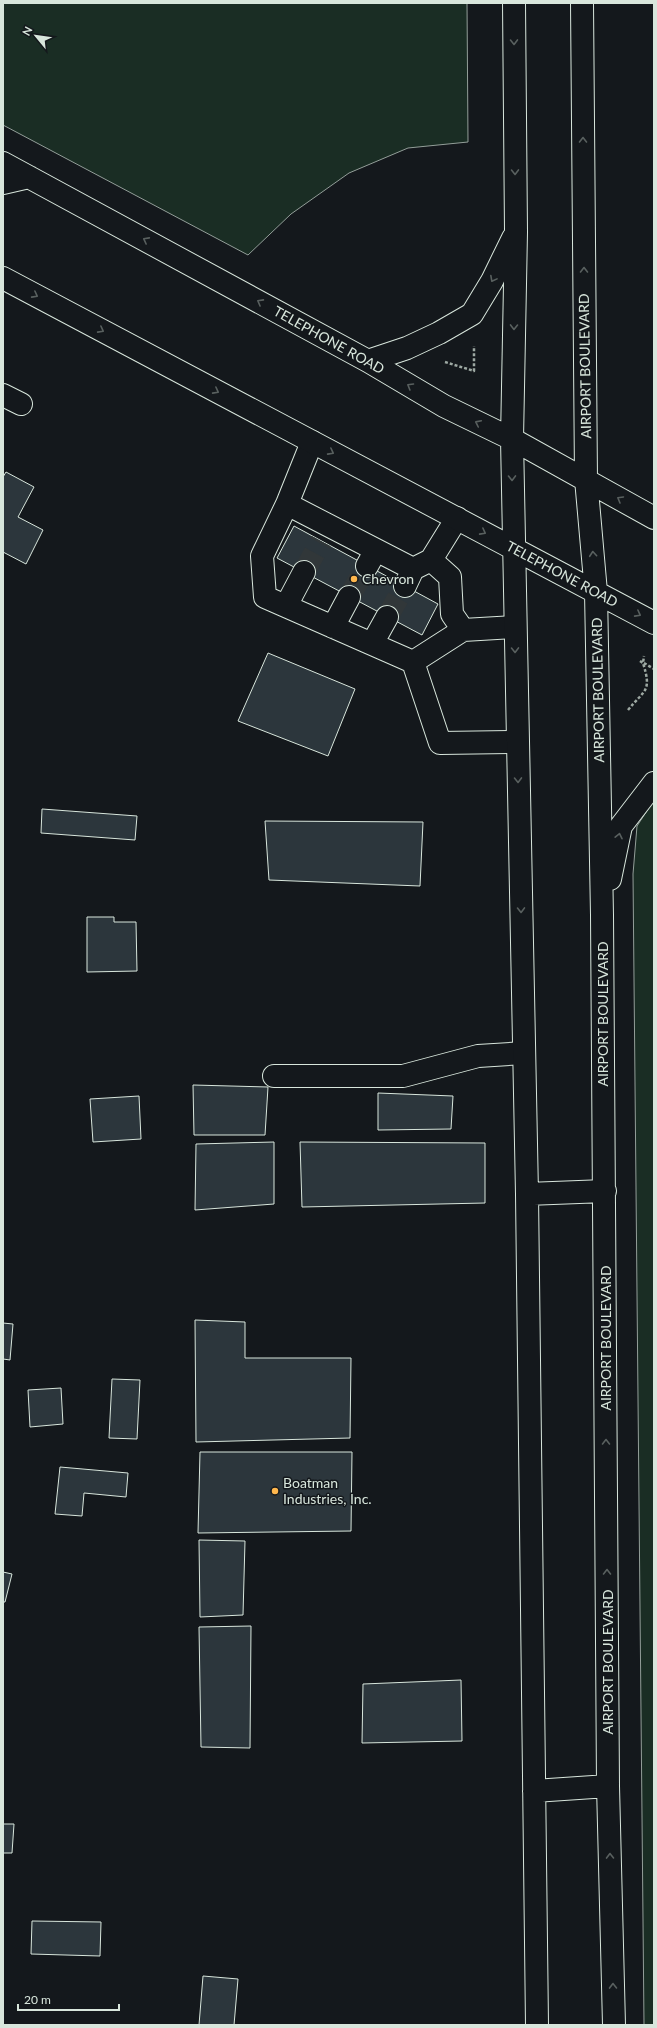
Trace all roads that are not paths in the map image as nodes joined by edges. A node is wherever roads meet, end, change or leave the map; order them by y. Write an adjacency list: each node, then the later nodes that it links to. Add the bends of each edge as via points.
1 (514, 3): 6 (main road, one-way to 6)
2 (582, 3): 11 (main road, AIRPORT BOULEVARD, one-way to 2)
3 (3, 163): 4 (main road, TELEPHONE ROAD)
4 (29, 177): 5 (main road); 8 (main road, TELEPHONE ROAD, one-way to 4)
5 (3, 183)
6 (516, 232): 8 (main road, one-way to 8, via 492,281 472,314 407,348); 9 (main road, one-way to 9)
7 (3, 278): 10 (main road, TELEPHONE ROAD, one-way to 10)
8 (368, 361): 9 (main road, TELEPHONE ROAD, one-way to 8, via 444,406)
9 (512, 439): 11 (main road, TELEPHONE ROAD); 15 (main road, one-way to 15)
10 (312, 442): 12 (main road); 13 (main road, TELEPHONE ROAD, one-way to 13)
11 (586, 479): 14 (main road, TELEPHONE ROAD, one-way to 11); 18 (main road, AIRPORT BOULEVARD, one-way to 11)
12 (287, 504): 17 (main road, via 325,533 371,558); 20 (main road, via 262,556 265,597)
13 (457, 518): 15 (main road, TELEPHONE ROAD, one-way to 15); 17 (main road)
14 (654, 518)
15 (513, 548): 18 (main road, TELEPHONE ROAD); 24 (main road)
16 (304, 572): 20 (main road)
17 (416, 572): 25 (main road, via 450,577 452,614)
18 (596, 592): 22 (main road, TELEPHONE ROAD, one-way to 22); 30 (main road, AIRPORT BOULEVARD)
19 (349, 597): 23 (main road)
20 (286, 606): 23 (main road)
21 (387, 617): 26 (main road)
22 (654, 623)
23 (333, 627): 26 (main road)
24 (515, 627): 25 (main road); 28 (main road, one-way to 28)
25 (463, 630): 27 (main road)
26 (372, 644): 27 (main road)
27 (413, 662): 28 (main road, via 440,743)
28 (517, 742): 31 (main road, one-way to 31)
29 (654, 783): 30 (main road, one-way to 29, via 621,826)
30 (602, 915): 33 (main road, AIRPORT BOULEVARD)
31 (524, 1053): 32 (main road, via 478,1056 403,1076); 34 (main road)
32 (274, 1076)
33 (605, 1191): 34 (main road); 35 (main road, AIRPORT BOULEVARD, one-way to 33)
34 (527, 1194): 36 (main road)
35 (608, 1786): 36 (main road); 38 (main road, AIRPORT BOULEVARD, one-way to 35)
36 (534, 1791): 37 (main road)
37 (537, 2025)
38 (614, 2025)

